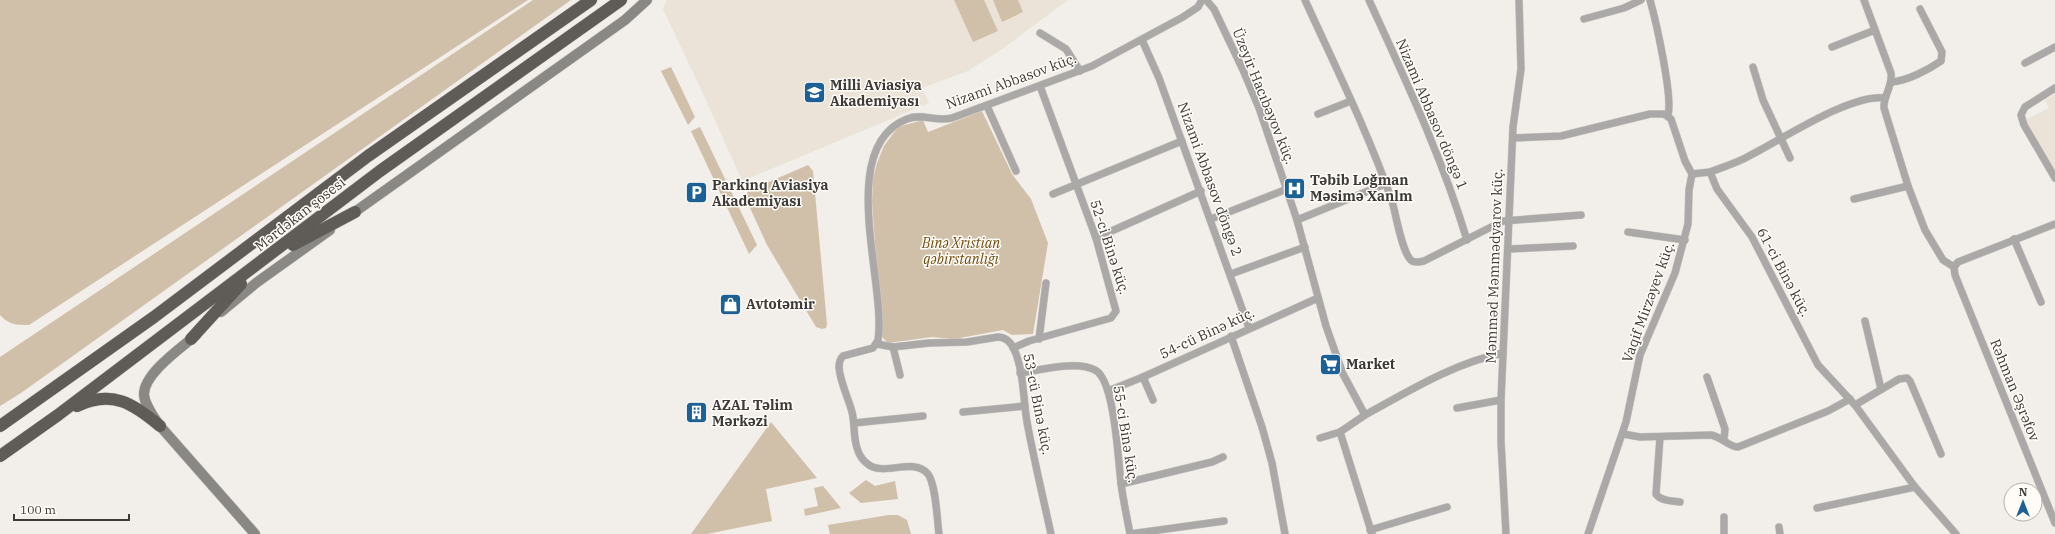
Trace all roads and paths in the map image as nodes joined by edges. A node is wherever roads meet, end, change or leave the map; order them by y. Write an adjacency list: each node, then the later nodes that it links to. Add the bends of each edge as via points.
1 (592, 0): 80 (highway, Mərdəkan şosesi, via 368,156 154,317)
2 (621, 0): 59 (highway, Mərdəkan şosesi, via 380,171)
3 (647, 0): 45 (street, via 625,20)
4 (1202, 0): 16 (street, Nizami Abbasov küç., via 1192,12)
5 (1206, 0): 41 (street, Üzeyir Hacıbəyov küç., via 1214,9 1243,70)
6 (1305, 0): 26 (street)
7 (1369, 0): 54 (street, Nizami Abbasov döngə 1, via 1425,124 1446,176)
8 (1519, 0): 30 (street, Məmməd Məmmədyarov küç., via 1521,69)
9 (1642, 0): 13 (street, via 1618,10)
10 (1650, 0): 29 (street, via 1670,104)
11 (1864, 0): 14 (street)
12 (1920, 9): 22 (street, via 1942,52 1941,61 1901,80)
13 (1584, 19)
14 (1875, 30): 17 (street); 22 (street, via 1890,68)
15 (1040, 33): 21 (street, via 1066,49)
16 (1142, 40): 21 (street, Nizami Abbasov küç.); 32 (street, Nizami Abbasov döngə 2)
17 (1832, 47)
18 (2055, 47): 19 (street)
19 (2024, 63)
20 (1753, 67): 31 (street, via 1763,100)
21 (1080, 70): 23 (street, Nizami Abbasov küç.)
22 (1891, 82): 25 (street)
23 (1040, 86): 27 (street, Nizami Abbasov küç.); 39 (street, 52-ci Binə küç.)
24 (2055, 88): 37 (street, via 2025,107 2021,115 2024,125)
25 (1885, 98): 31 (street, via 1876,96 1859,100); 40 (street, via 1885,113)
26 (1351, 101): 28 (street); 38 (street)
27 (987, 106): 34 (street); 70 (street, Nizami Abbasov küç., via 947,120 909,118 896,124 884,137 878,149 871,166 868,188 879,336)
28 (1318, 114)
29 (1668, 115): 30 (street, via 1650,114 1561,136); 36 (street)
30 (1513, 138): 49 (street, Məmməd Məmmədyarov küç.)
31 (1782, 138): 33 (street); 35 (street, via 1747,157)
32 (1182, 141): 39 (street); 42 (street, Nizami Abbasov döngə 2)
33 (1790, 158)
34 (1016, 171)
35 (1710, 172): 36 (street); 83 (street, 61-ci Binə küç., via 1717,189 1752,238 1818,365)
36 (1692, 174): 55 (street, Vaqif Mirzəyev küç.)
37 (2055, 178)
38 (1385, 184): 48 (street); 54 (street, via 1406,253 1412,260 1424,261)
39 (1076, 185): 43 (street); 52 (street, 52-ci Binə küç.)
40 (1908, 186): 44 (street); 60 (street, via 1932,243 1943,260)
41 (1287, 189): 47 (street); 48 (street, Üzeyir Hacıbəyov küç.)
42 (1201, 191): 47 (street, Nizami Abbasov döngə 2); 52 (street)
43 (1053, 194)
44 (1854, 199)
45 (356, 212): 59 (highway); 68 (street, via 256,283)
46 (1581, 215): 49 (street)
47 (1211, 219): 61 (street, Nizami Abbasov döngə 2)
48 (1297, 220): 57 (street, Üzeyir Hacıbəyov küç.)
49 (1509, 220): 54 (street, via 1495,224); 58 (street, Məmməd Məmmədyarov küç.)
50 (2055, 224): 53 (street)
51 (1628, 232): 55 (street)
52 (1096, 238): 69 (street, 52-ci Binə küç., via 1116,308 1114,316)
53 (2014, 239): 60 (street, via 1958,262); 64 (street)
54 (1467, 240)
55 (1685, 240): 96 (street, Vaqif Mirzəyev küç., via 1668,292 1655,316 1640,355)
56 (1573, 246): 58 (street)
57 (1305, 247): 61 (street); 63 (street, Üzeyir Hacıbəyov küç.)
58 (1508, 249): 73 (street, Məmməd Məmmədyarov küç.)
59 (261, 262): 68 (highway); 89 (highway, Mərdəkan şosesi)
60 (1954, 267): 111 (street, Rəhman Əşrəfov, via 1955,275)
61 (1231, 274): 66 (street, Nizami Abbasov döngə 2)
62 (1046, 283): 69 (street)
63 (1318, 298): 66 (street, 54-cü Binə küç.); 88 (street, Üzeyir Hacıbəyov küç., via 1343,374)
64 (2041, 302)
65 (1865, 321): 78 (street)
66 (1249, 328): 67 (street, 54-cü Binə küç.)
67 (1231, 336): 76 (street, 54-cü Binə küç.); 117 (street, via 1266,441)
68 (191, 339): 94 (street, via 154,372 145,389 144,397)
69 (1038, 339): 72 (street, 52-ci Binə küç.)
70 (877, 344): 71 (street, 53-cü Binə küç.); 91 (street, via 867,350 847,354 840,359 840,372)
71 (893, 347): 72 (street, 53-cü Binə küç., via 998,337 1007,340); 75 (street)
72 (1013, 348): 74 (street, 53-cü Binə küç.)
73 (1503, 353): 82 (street, Məmməd Məmmədyarov küç.); 88 (street, via 1454,369)
74 (1020, 373): 79 (street, 55-ci Binə küç., via 1085,366 1100,372); 84 (street, 53-cü Binə küç.)
75 (900, 375)
76 (1143, 377): 79 (street, 54-cü Binə küç.); 81 (street)
77 (1707, 377): 99 (street, via 1725,429)
78 (1881, 389): 83 (street); 100 (street, via 1903,377 1910,381)
79 (1108, 390): 104 (street, 55-ci Binə küç.)
80 (40, 398): 87 (highway); 92 (highway, Mərdəkan şosesi)
81 (1153, 400)
82 (1501, 400): 85 (street); 118 (street, Məmməd Məmmədyarov küç.)
83 (1853, 402): 99 (street, via 1742,445 1734,447); 105 (street, 61-ci Binə küç.)
84 (1025, 406): 86 (street); 115 (street, 53-cü Binə küç.)
85 (1457, 408)
86 (963, 412)
87 (0, 414)
88 (1365, 415): 95 (street)
89 (58, 416): 93 (highway, Mərdəkan şosesi); 94 (highway, via 94,400 117,399 142,410)
90 (922, 416): 91 (street)
91 (854, 423): 114 (street, via 857,448 863,460 870,466 883,469 918,468 927,474 932,488)
92 (0, 426)
93 (43, 426): 101 (highway, Mərdəkan şosesi); 103 (highway)
94 (160, 426): 113 (street)
95 (1340, 432): 98 (street); 112 (street)
96 (1623, 434): 97 (street, via 1640,438); 119 (street, Vaqif Mirzəyev küç.)
97 (1660, 437): 99 (street, via 1711,435); 106 (street, via 1656,494 1658,498)
98 (1320, 438)
99 (1724, 440)
100 (1941, 454)
101 (0, 456)
102 (1223, 457): 104 (street, via 1212,462)
103 (0, 463)
104 (1121, 484): 116 (street, 55-ci Binə küç.)
105 (1915, 487): 108 (street); 121 (street, 61-ci Binə küç.)
106 (1680, 502)
107 (1447, 507): 112 (street)
108 (1817, 508)
109 (1724, 517): 120 (street)
110 (1224, 521): 116 (street)
111 (2055, 523)
112 (1371, 532)
113 (255, 534)
114 (939, 534)
115 (1051, 534)
116 (1130, 534)
117 (1286, 534)
118 (1506, 534)
119 (1588, 534)
120 (1724, 534)
121 (1956, 534)

